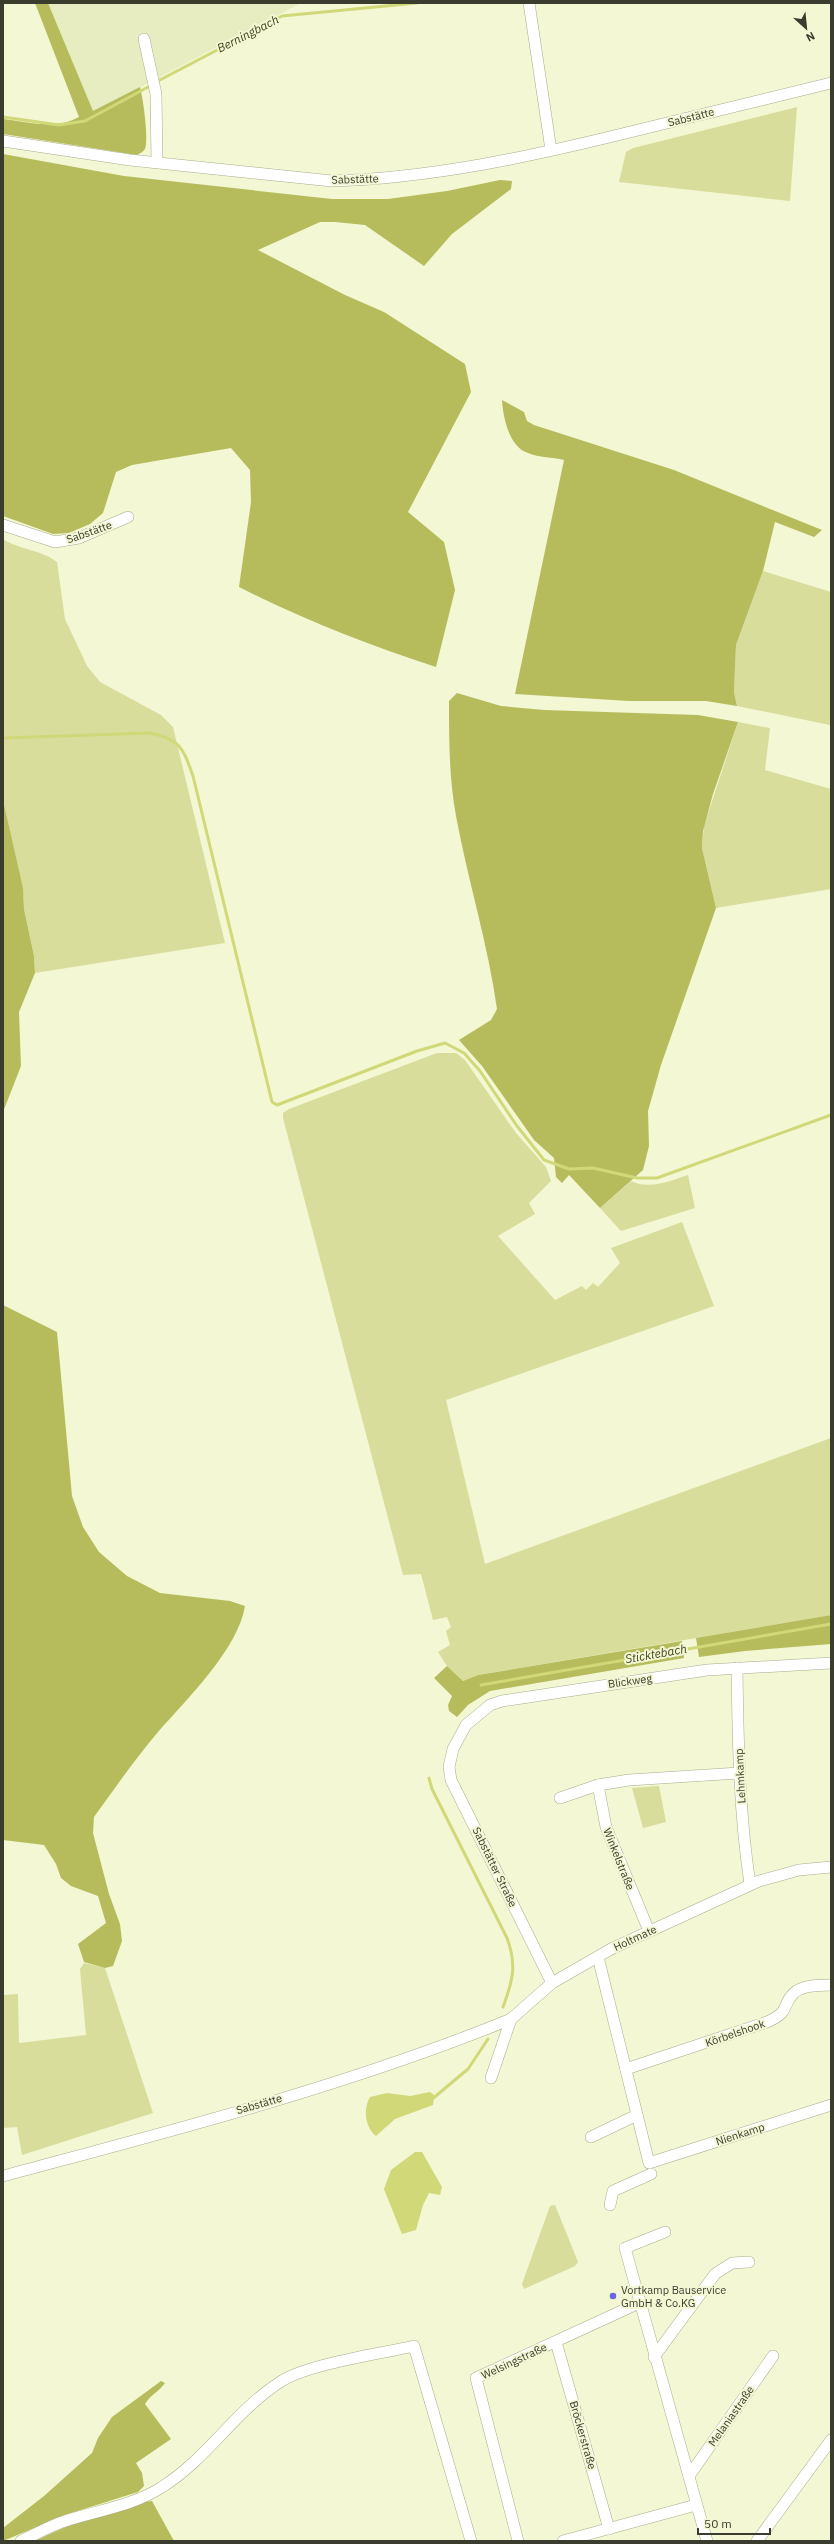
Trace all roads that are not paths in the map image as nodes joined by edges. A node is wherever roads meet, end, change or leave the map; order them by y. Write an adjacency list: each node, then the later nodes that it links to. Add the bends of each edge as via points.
1 (529, 3): 5 (street)
2 (144, 39): 6 (street, via 156,94)
3 (831, 83): 5 (street, Sabstätte)
4 (3, 141): 6 (street, Sabstätte)
5 (551, 150): 6 (street, Sabstätte, via 432,172 332,181)
6 (157, 162)
7 (128, 517): 8 (street, Sabstätte, via 79,538 55,542)
8 (3, 525)
9 (831, 1663): 10 (street, Blickweg)
10 (737, 1668): 11 (street, Blickweg, via 680,1673 502,1701 490,1705 466,1724); 12 (street, Lehmkamp)
11 (453, 1749): 19 (street, Sabstätter Straße, via 449,1767 451,1780)
12 (739, 1773): 13 (street, via 629,1780); 16 (street, Lehmkamp)
13 (598, 1785): 14 (street); 17 (street, Winkelstraße, via 606,1827)
14 (560, 1798)
15 (831, 1867): 16 (street, Holtmate, via 784,1873)
16 (750, 1884): 17 (street, Holtmate)
17 (649, 1931): 18 (street, Holtmate)
18 (598, 1957): 19 (street, Holtmate); 22 (street)
19 (552, 1984): 21 (street, Holtmate)
20 (831, 1985): 22 (street, Körbelshook, via 817,1985 798,1990 793,1993 780,2016 767,2022)
21 (510, 2018): 23 (street); 28 (street, Sabstätte, via 437,2048 352,2077)
22 (626, 2069): 25 (street)
23 (492, 2078)
24 (831, 2105): 27 (street, Nienkamp)
25 (637, 2115): 26 (street); 27 (street)
26 (591, 2138)
27 (651, 2172): 29 (street, Nienkamp, via 613,2190)
28 (3, 2176)
29 (610, 2205)
30 (665, 2232): 32 (street, via 625,2248)
31 (749, 2262): 35 (street, via 732,2263 715,2274)
32 (639, 2303): 33 (street, Welsingstraße); 35 (street)
33 (556, 2342): 39 (street, Bröckerstraße); 42 (street, Welsingstraße, via 476,2378)
34 (773, 2356): 37 (street, Melaniastraße)
35 (654, 2357): 37 (street)
36 (831, 2440): 45 (street)
37 (689, 2476): 38 (street)
38 (696, 2505): 39 (street); 44 (street)
39 (609, 2529): 43 (street)
40 (21, 2541): 41 (street, via 61,2523 143,2497 162,2488 192,2466 260,2397 281,2381 316,2368 414,2346)
41 (470, 2541)
42 (518, 2541)
43 (563, 2541)
44 (706, 2541)
45 (757, 2541)

